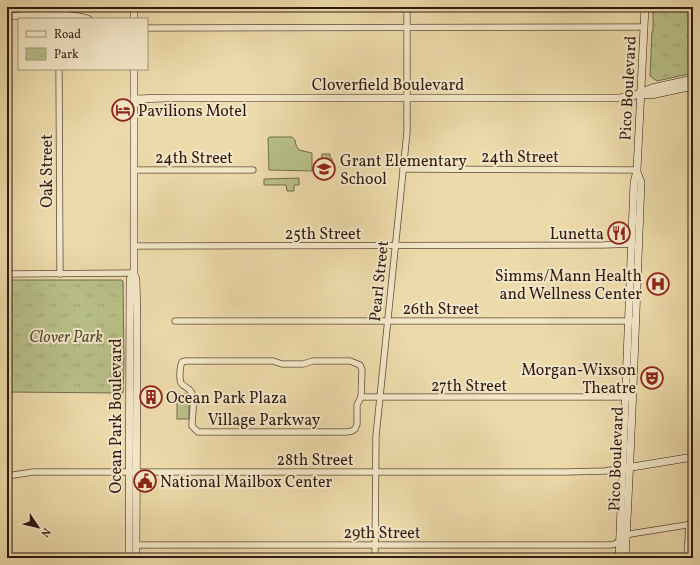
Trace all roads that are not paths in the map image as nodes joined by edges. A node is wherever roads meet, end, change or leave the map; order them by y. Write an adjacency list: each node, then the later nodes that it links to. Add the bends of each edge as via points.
1 (59, 7): 6 (street)
2 (134, 7): 8 (street)
3 (407, 7): 9 (street, Pearl Street)
4 (645, 7): 10 (street, Pico Boulevard)
5 (7, 16): 6 (street)
6 (59, 17): 7 (street)
7 (83, 18)
8 (134, 18)
9 (407, 27): 10 (street); 11 (street); 17 (street, Pearl Street)
10 (644, 27): 16 (street, Pico Boulevard)
11 (148, 28)
12 (59, 70): 27 (street, Oak Street)
13 (134, 70): 18 (street, Ocean Park Boulevard)
14 (693, 79): 16 (street, Cloverfield Boulevard, via 652,88)
15 (693, 86): 16 (street, Cloverfield Boulevard, via 651,95)
16 (641, 94): 17 (street, Cloverfield Boulevard, via 611,98); 22 (street, Pico Boulevard)
17 (407, 98): 18 (street, Cloverfield Boulevard); 19 (street, Pearl Street)
18 (134, 99): 20 (street, Ocean Park Boulevard)
19 (403, 169): 22 (street, 24th Street); 24 (street, Pearl Street)
20 (134, 170): 21 (street, 24th Street); 25 (street, Ocean Park Boulevard)
21 (253, 170)
22 (637, 170): 23 (street, Pico Boulevard, via 634,183)
23 (635, 243): 24 (street, 25th Street); 31 (street, Pico Boulevard)
24 (394, 245): 25 (street, 25th Street); 30 (street, Pearl Street)
25 (134, 246): 28 (street, Ocean Park Boulevard)
26 (7, 274): 27 (street)
27 (60, 274): 28 (street)
28 (134, 274): 38 (street, Ocean Park Boulevard, via 137,321)
29 (175, 321): 30 (street, 26th Street)
30 (387, 321): 31 (street, 26th Street); 34 (street, Pearl Street)
31 (632, 321): 33 (street, Pico Boulevard)
32 (361, 397): 32 (street, Village Parkway, via 362,370 360,365 350,361 313,361 303,364 282,364 273,361 182,362 180,365 180,382 188,387 192,396 192,426 198,432 352,431 357,424 357,405); 34 (street, 27th Street)
33 (628, 397): 34 (street, 27th Street); 36 (street, Pico Boulevard)
34 (379, 398): 37 (street, Pearl Street)
35 (693, 457): 36 (street)
36 (627, 467): 37 (street, 28th Street, via 605,472); 41 (street, Pico Boulevard); 42 (street, Pico Boulevard)
37 (375, 472): 38 (street, 28th Street); 43 (street, Pearl Street)
38 (132, 473): 39 (street, 28th Street, via 33,472); 44 (street, Ocean Park Boulevard); 45 (street, Ocean Park Boulevard)
39 (7, 476)
40 (691, 524): 41 (street); 50 (street)
41 (626, 536): 42 (street, 29th Street); 49 (street, Pico Boulevard)
42 (620, 540): 43 (street, 29th Street, via 610,545); 48 (street, Pico Boulevard)
43 (375, 545): 44 (street, 29th Street); 47 (street, Pearl Street)
44 (136, 546): 46 (street, Ocean Park Boulevard)
45 (129, 558)
46 (136, 558)
47 (375, 558)
48 (619, 558)
49 (625, 558)
50 (686, 558)

